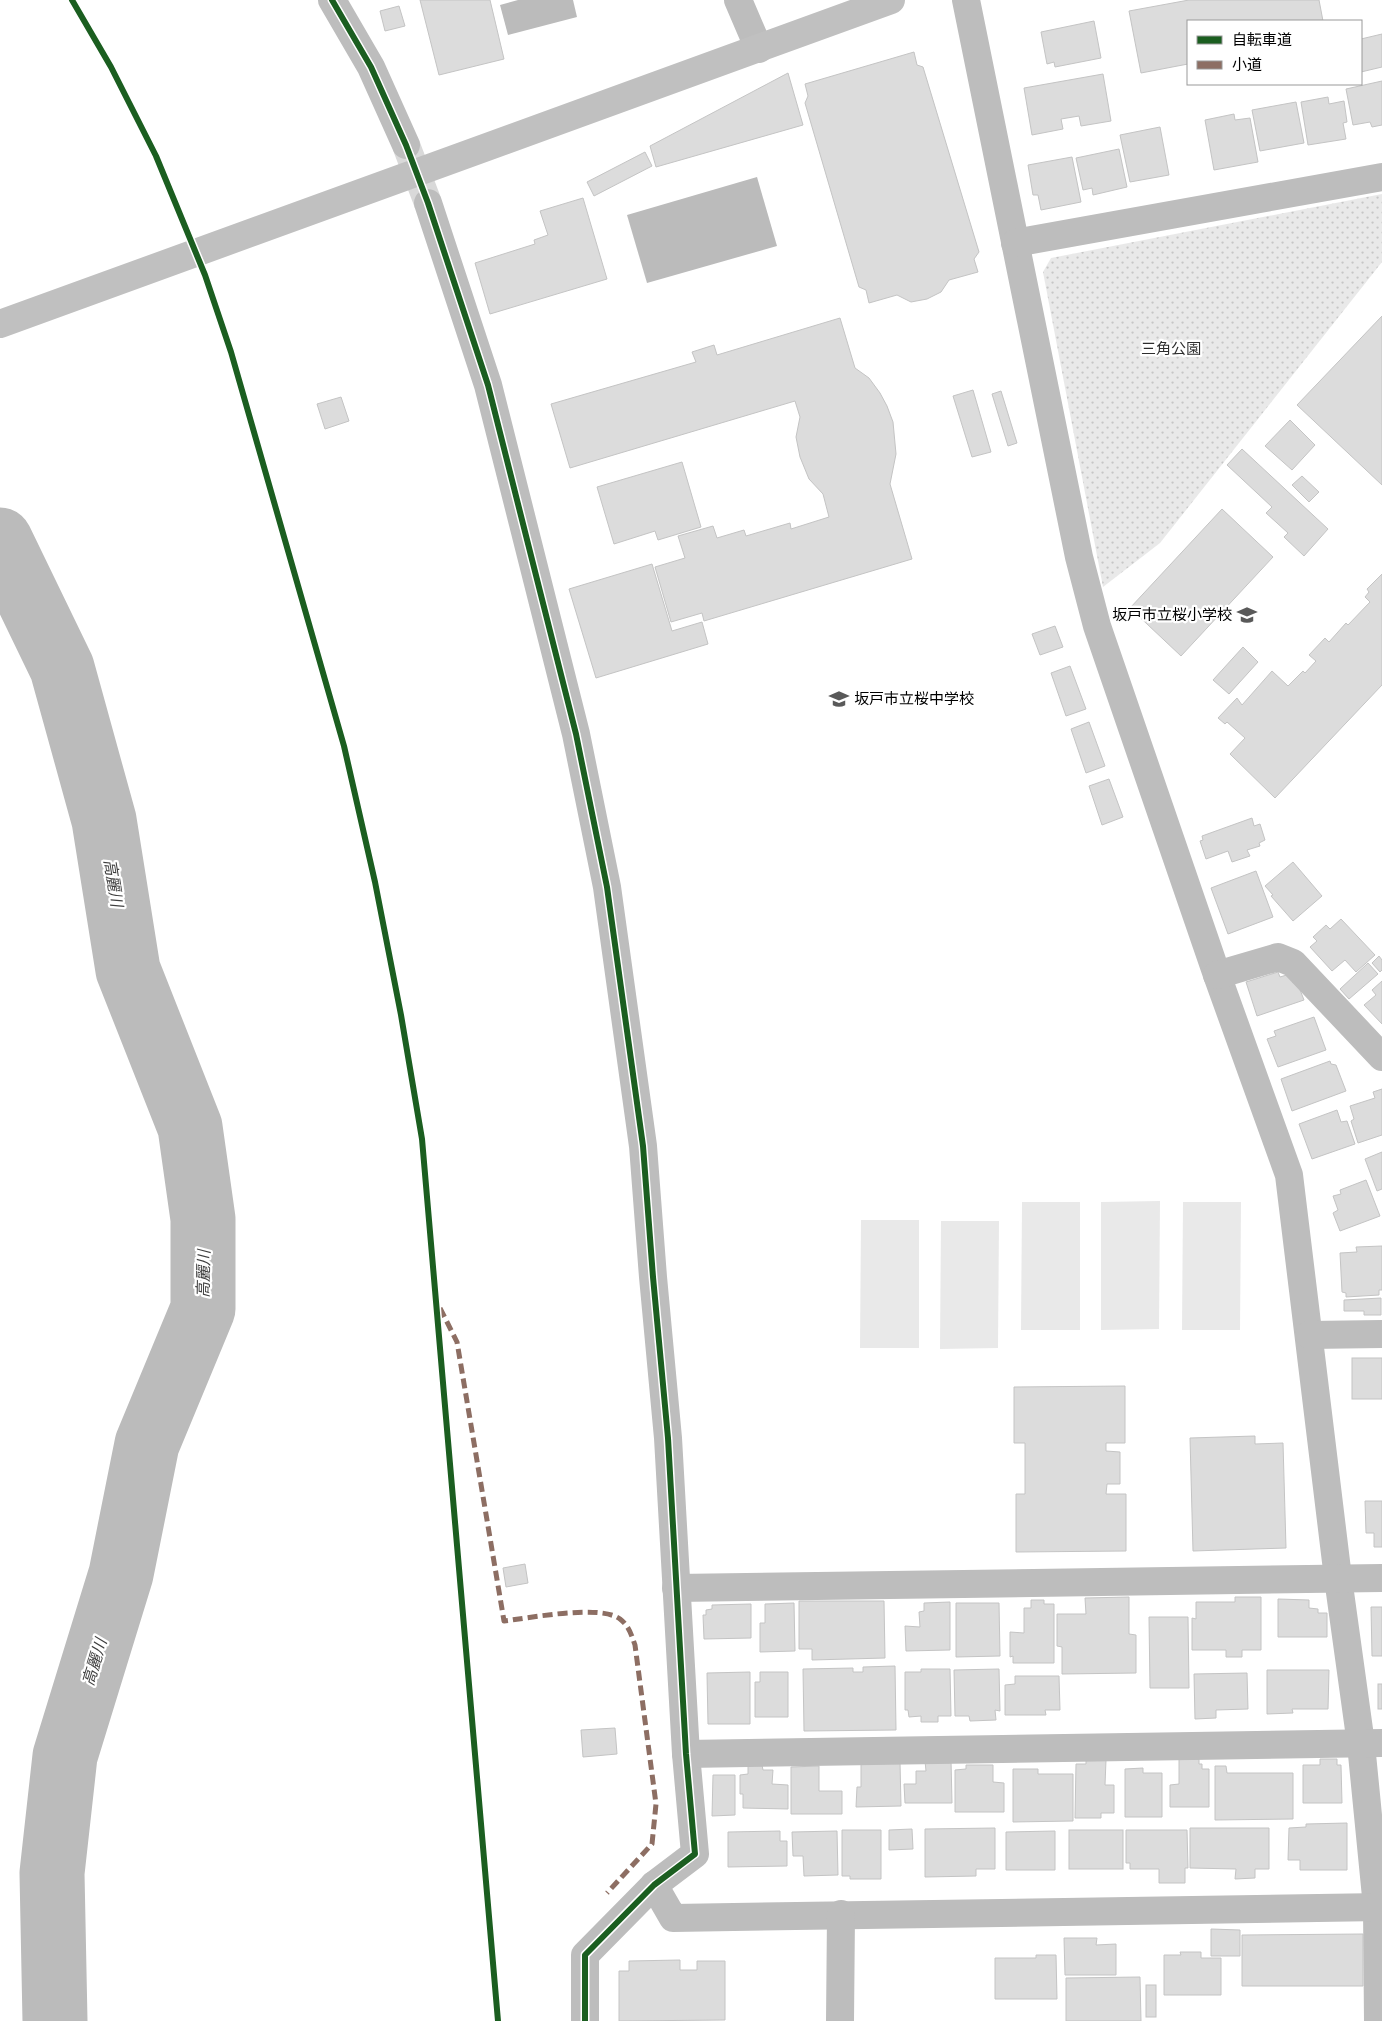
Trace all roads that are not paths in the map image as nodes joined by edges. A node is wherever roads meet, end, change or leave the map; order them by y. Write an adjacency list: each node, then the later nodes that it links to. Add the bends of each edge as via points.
1 (332, 0): 6 (street, via 370,67)
2 (738, 0): 5 (street)
3 (891, 0): 5 (street)
4 (966, 0): 9 (street)
5 (759, 49): 10 (street)
6 (406, 145)
7 (1382, 177): 9 (street)
8 (428, 203): 17 (street, via 488,385 576,734 607,887 643,1146 668,1438)
9 (1014, 243): 11 (street, via 1078,557 1097,626)
10 (0, 324)
11 (1217, 975): 12 (street, via 1278,957 1293,963); 14 (street, via 1289,1175)
12 (1382, 1057)
13 (1382, 1334): 14 (street)
14 (1309, 1335): 15 (street)
15 (1338, 1578): 16 (street); 17 (street); 18 (street)
16 (1382, 1578)
17 (676, 1588): 19 (street)
18 (1372, 1744): 19 (street); 21 (street)
19 (686, 1754): 20 (street, via 695,1854)
20 (654, 1885): 22 (street, via 672,1918); 23 (street, via 585,1955)
21 (1380, 1907): 22 (street); 25 (street)
22 (841, 1914): 24 (street)
23 (586, 2021)
24 (840, 2021)
25 (1378, 2021)

